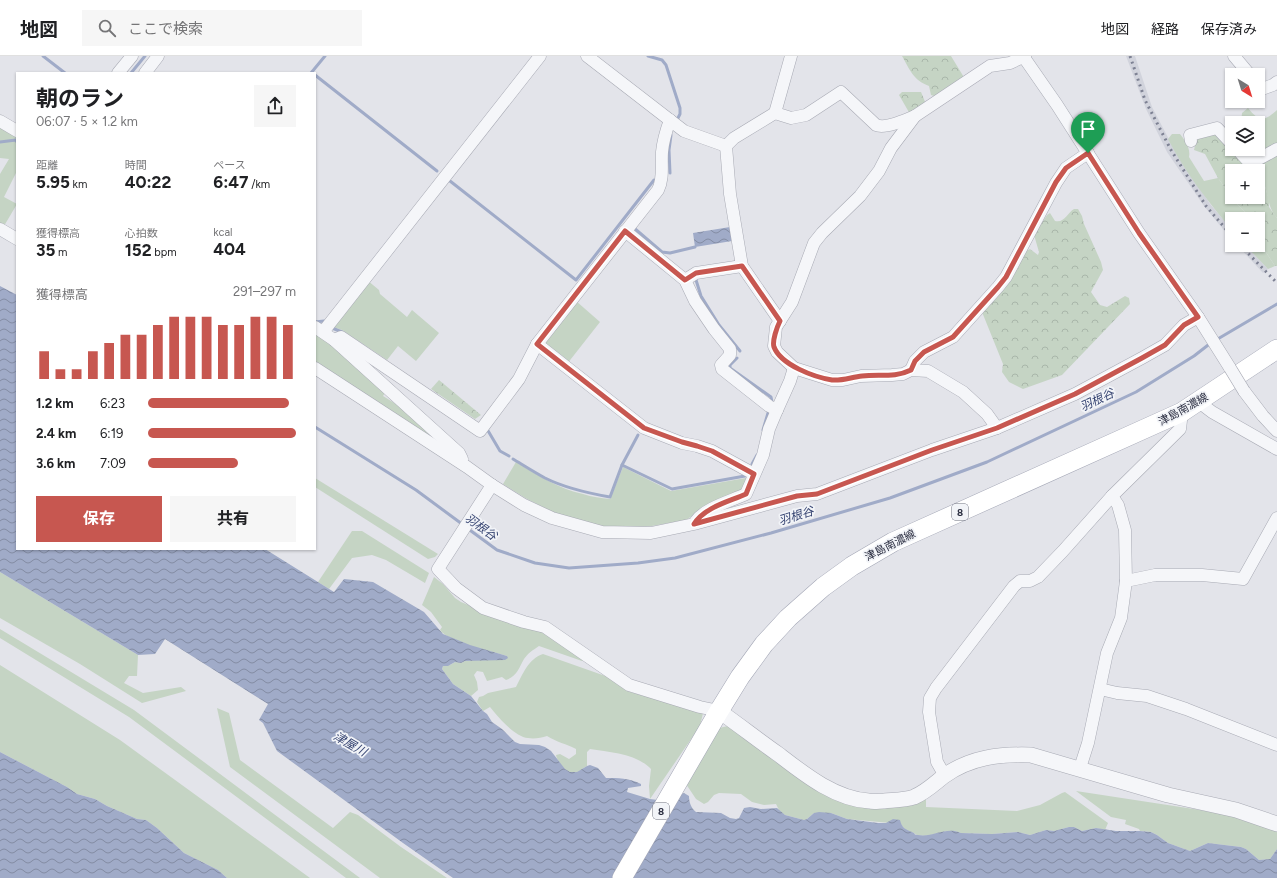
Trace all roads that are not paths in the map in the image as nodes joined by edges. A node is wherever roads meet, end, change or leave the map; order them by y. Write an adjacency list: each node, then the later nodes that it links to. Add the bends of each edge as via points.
1 (132, 56): 9 (street)
2 (158, 56): 10 (street)
3 (540, 56): 33 (street)
4 (588, 56): 15 (street)
5 (791, 56): 13 (street)
6 (1024, 56): 14 (street, via 1010,63 990,66); 22 (street)
7 (1234, 56): 8 (street)
8 (1244, 68)
9 (119, 72)
10 (146, 72)
11 (1277, 82): 12 (street)
12 (1265, 88)
13 (775, 113): 14 (street, via 792,118 806,115 841,92 876,125 904,121); 20 (street, via 734,138)
14 (915, 116): 31 (street, via 860,196 814,243 792,302)
15 (670, 120): 20 (street, via 684,131); 27 (street, via 662,151 661,184)
16 (0, 121): 17 (street)
17 (16, 130)
18 (1225, 137): 19 (street, via 1217,128 1190,135)
19 (1191, 141)
20 (726, 146): 29 (street, via 730,194)
21 (1277, 149): 25 (street)
22 (1088, 153): 32 (street); 39 (street, via 1066,168 1056,182 1006,277 998,287 953,337 924,352 915,361)
23 (1243, 156): 24 (street, via 1247,160 1255,161)
24 (1264, 156)
25 (1265, 156)
26 (0, 229): 28 (street)
27 (625, 231): 30 (street); 35 (street)
28 (16, 238)
29 (742, 266): 30 (street, via 696,273); 31 (street)
30 (685, 280): 41 (street, via 695,301 730,349 730,355 721,365 722,369)
31 (780, 321): 37 (street, via 776,327 774,346)
32 (1200, 321): 43 (street, via 1184,325 1165,345 1075,394); 44 (street, bridge, via 1244,391)
33 (319, 329): 34 (street)
34 (334, 340): 35 (street, via 341,337 480,430 519,379); 46 (street, via 459,453)
35 (537, 344): 47 (street, via 644,428 712,451)
36 (1277, 349): 40 (main road, 津島南濃線 / 8)
37 (794, 368): 39 (street, via 832,380 903,374); 41 (street)
38 (316, 369): 46 (street)
39 (911, 370): 43 (street, via 928,371 963,392 988,414)
40 (1199, 402): 42 (main road, 津島南濃線 / 8); 45 (street)
41 (776, 410): 47 (street, via 763,455)
42 (1182, 412): 49 (street, via 1180,429); 54 (main road, 津島南濃線 / 8, via 893,542 852,566 788,618 764,644)
43 (997, 428): 51 (street, via 817,494 797,496)
44 (1277, 431)
45 (1277, 449)
46 (467, 467): 48 (street)
47 (754, 474): 51 (street, via 746,494 709,510)
48 (489, 490): 51 (street, via 552,518 602,532 651,533); 54 (street, via 438,569 456,588 483,608 545,627 629,685 700,708)
49 (1112, 496): 52 (street, via 1118,505 1125,530); 57 (street, via 1038,577 1030,581 1020,581 1014,586 930,698 929,712 937,762)
50 (1277, 518): 52 (street, via 1243,579 1202,575 1155,575)
51 (694, 524)
52 (1126, 581): 53 (street, via 1122,618 1107,653)
53 (1100, 689): 55 (street, via 1147,696); 56 (street)
54 (719, 711): 57 (street, via 807,776 847,796 868,801 914,796); 59 (main road, 津島南濃線 / 8)
55 (1277, 745)
56 (1080, 768): 57 (street, via 1031,755 1009,754 980,759 961,766); 58 (street, via 1168,795 1236,810)
57 (945, 776)
58 (1277, 824)
59 (622, 878)

